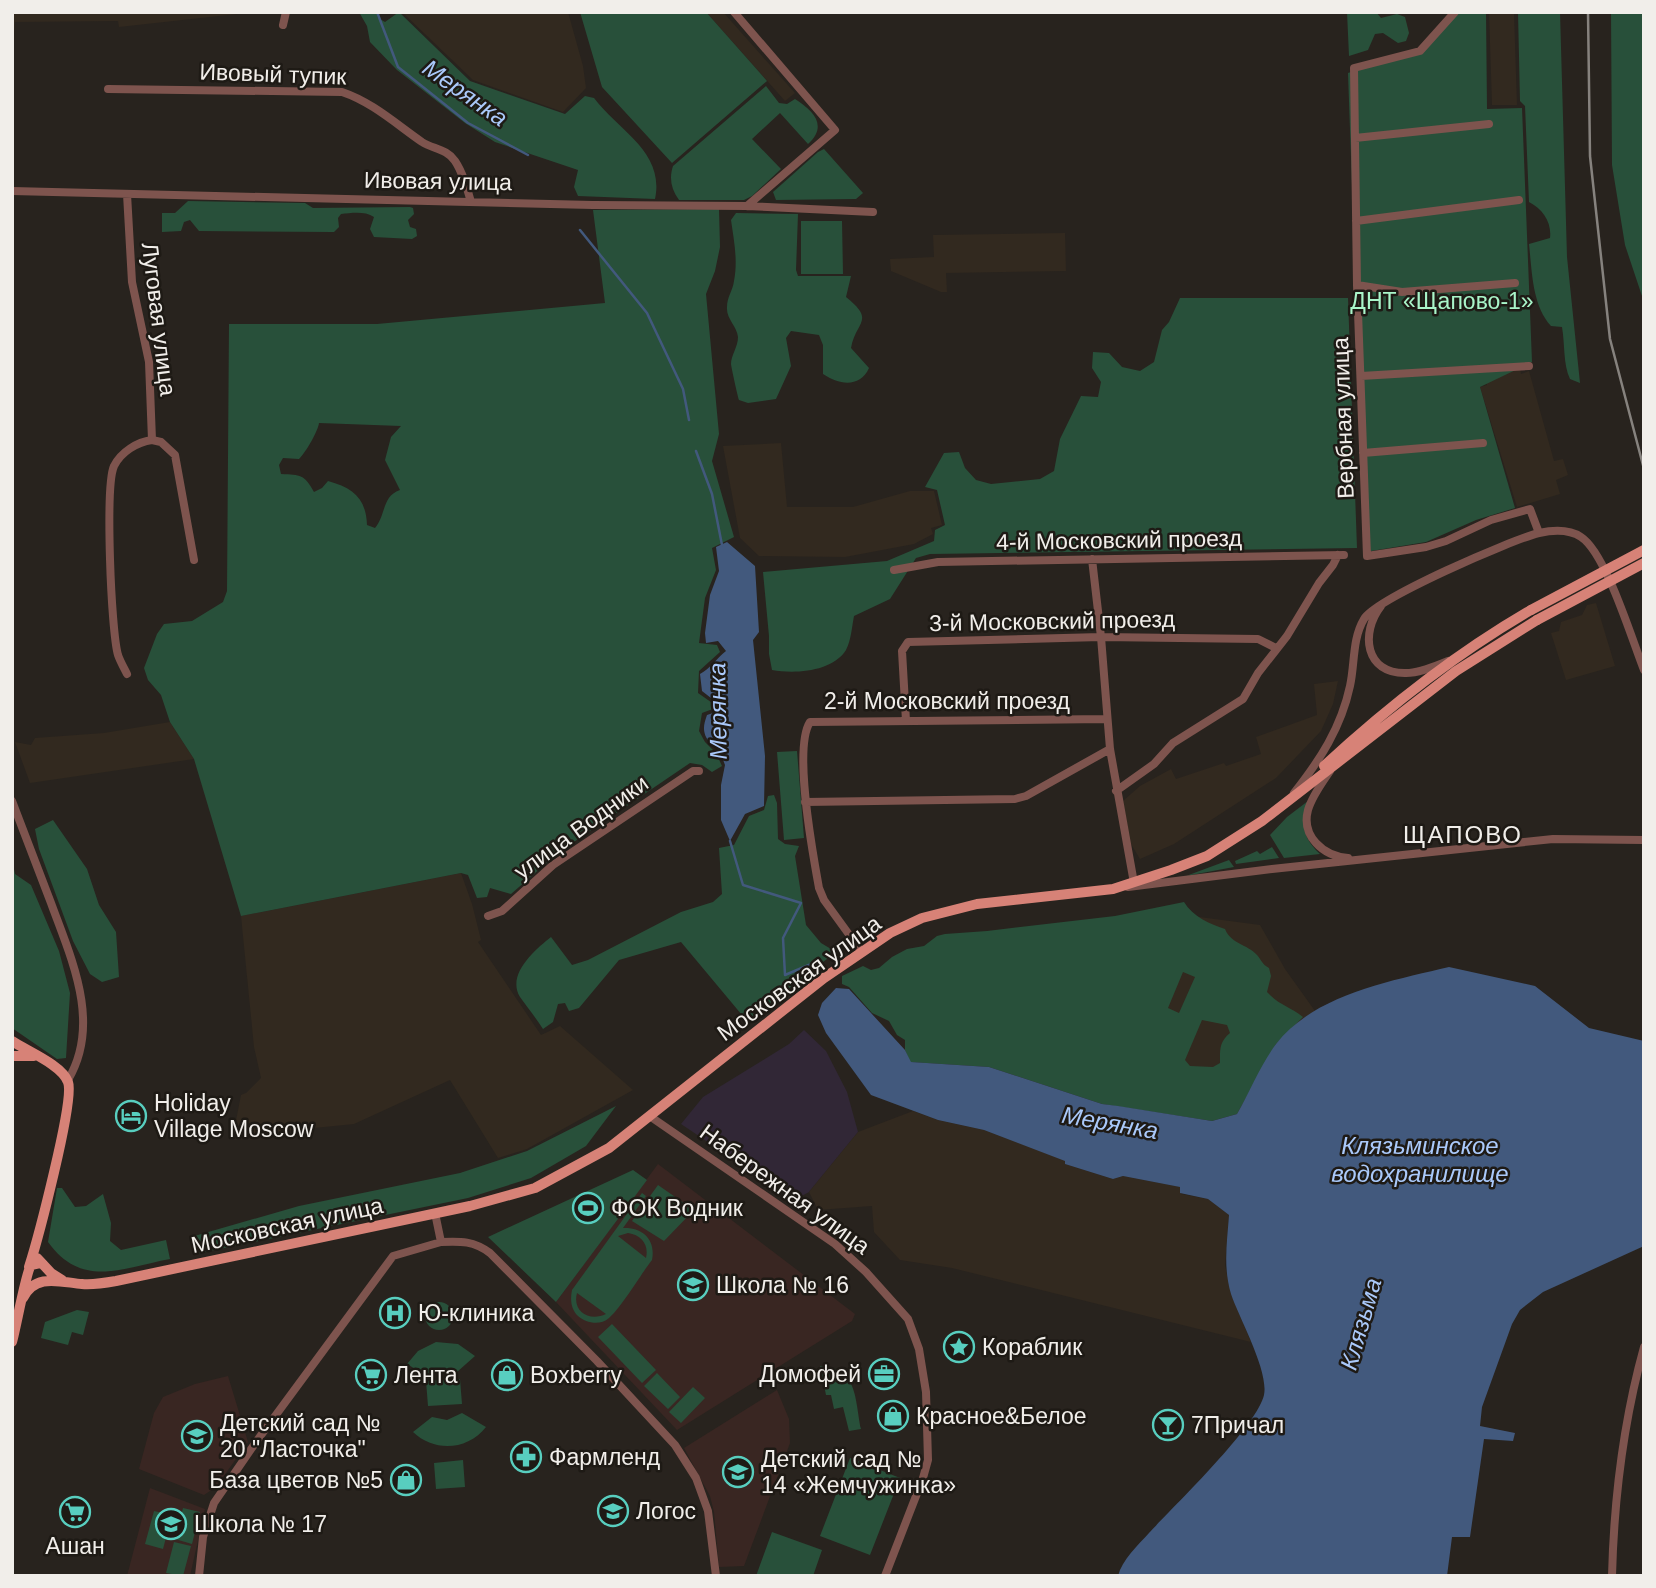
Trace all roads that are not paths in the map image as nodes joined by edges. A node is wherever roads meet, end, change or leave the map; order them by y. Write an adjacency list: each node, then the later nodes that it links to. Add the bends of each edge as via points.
1 (286, 12): 4 (street)
2 (734, 12): 12 (street, via 835,130)
3 (1455, 12): 7 (street, Вербная улица, via 1420,51 1354,68)
4 (283, 25)
5 (108, 89): 11 (street, Ивовый тупик, via 342,92 358,97 454,159)
6 (1489, 124): 7 (street)
7 (1355, 138): 14 (street, Вербная улица)
8 (12, 191): 9 (street, Ивовая улица)
9 (127, 194): 11 (street, Ивовая улица); 19 (street, Луговая улица, via 132,282 149,362)
10 (1519, 200): 14 (street)
11 (471, 202): 12 (street, Ивовая улица)
12 (747, 205): 13 (street, Ивовая улица)
13 (873, 212)
14 (1356, 221): 16 (street, Вербная улица)
15 (1515, 283): 16 (street, via 1402,292)
16 (1357, 285): 18 (street, Вербная улица)
17 (1529, 366): 18 (street)
18 (1360, 376): 21 (street, Вербная улица)
19 (152, 440): 25 (street, via 175,455); 33 (street, via 131,447 114,467 110,544 114,628)
20 (1483, 443): 21 (street)
21 (1363, 453): 22 (street, Вербная улица, via 1367,556 1426,547 1530,509)
22 (1539, 533): 28 (street); 32 (street, via 1570,532 1595,552)
23 (1644, 550): 31 (main road, bridge, via 1531,610)
24 (1092, 559): 27 (street, 4-й Московский проезд, via 938,562); 29 (street); 30 (street, 4-й Московский проезд, via 1341,555)
25 (194, 560)
26 (1644, 564): 37 (main road, bridge, via 1536,620 1456,671)
27 (894, 570)
28 (1388, 600): 31 (street, via 1376,612 1368,635 1369,649 1378,663 1405,673); 40 (street, via 1362,623 1340,722)
29 (1101, 637): 30 (street, 3-й Московский проезд, via 1258,639); 34 (street); 35 (street, 3-й Московский проезд, via 908,642 902,651)
30 (1276, 648): 39 (street, via 1243,699 1173,743 1154,764)
31 (1450, 661): 40 (main road, via 1388,708)
32 (1644, 670)
33 (127, 674)
34 (1107, 719): 35 (street, 2-й Московский проезд); 36 (street)
35 (906, 721): 42 (street, 2-й Московский проезд, via 812,721 805,730)
36 (1110, 749): 39 (street); 42 (street, via 1015,799)
37 (1334, 766): 43 (main road); 45 (street, via 1309,807 1311,837 1328,854)
38 (699, 771): 48 (street, улица Водники, via 553,865 502,911)
39 (1116, 792): 46 (street)
40 (1294, 793): 43 (main road)
41 (12, 801): 53 (street, via 79,985 82,1029)
42 (805, 803): 49 (street, via 819,888)
43 (1283, 805): 46 (main road, via 1207,856)
44 (1644, 840): 45 (street, Московская улица, via 1553,839)
45 (1364, 859): 47 (street, Московская улица)
46 (1134, 883): 47 (main road)
47 (1114, 889): 49 (main road, Московская улица, via 950,909 890,933)
48 (488, 916)
49 (861, 951): 54 (main road, Московская улица)
50 (12, 1041): 52 (main road)
51 (12, 1056): 52 (main road)
52 (38, 1056): 53 (main road)
53 (68, 1080): 57 (main road, via 70,1094)
54 (651, 1117): 55 (main road, Московская улица, via 609,1148 526,1192); 67 (street, Набережная улица, via 823,1235 864,1270 908,1319 926,1392 928,1460)
55 (435, 1213): 56 (street); 60 (main road, Московская улица, via 116,1281 82,1284)
56 (441, 1242): 65 (street, via 393,1256 256,1441 214,1503 203,1537); 66 (street, via 478,1244 490,1253 674,1445 696,1478 708,1511)
57 (35, 1247): 58 (main road); 59 (main road)
58 (44, 1266): 59 (main road, via 34,1263); 60 (main road); 61 (main road, via 48,1275)
59 (28, 1271): 61 (main road, via 31,1281); 62 (main road)
60 (63, 1280): 61 (main road, Московская улица)
61 (40, 1283): 62 (main road)
62 (23, 1298): 63 (main road)
63 (12, 1342)
64 (1644, 1347): 68 (street, via 1625,1426 1614,1507)
65 (199, 1576)
66 (716, 1576)
67 (886, 1576)
68 (1612, 1576)

